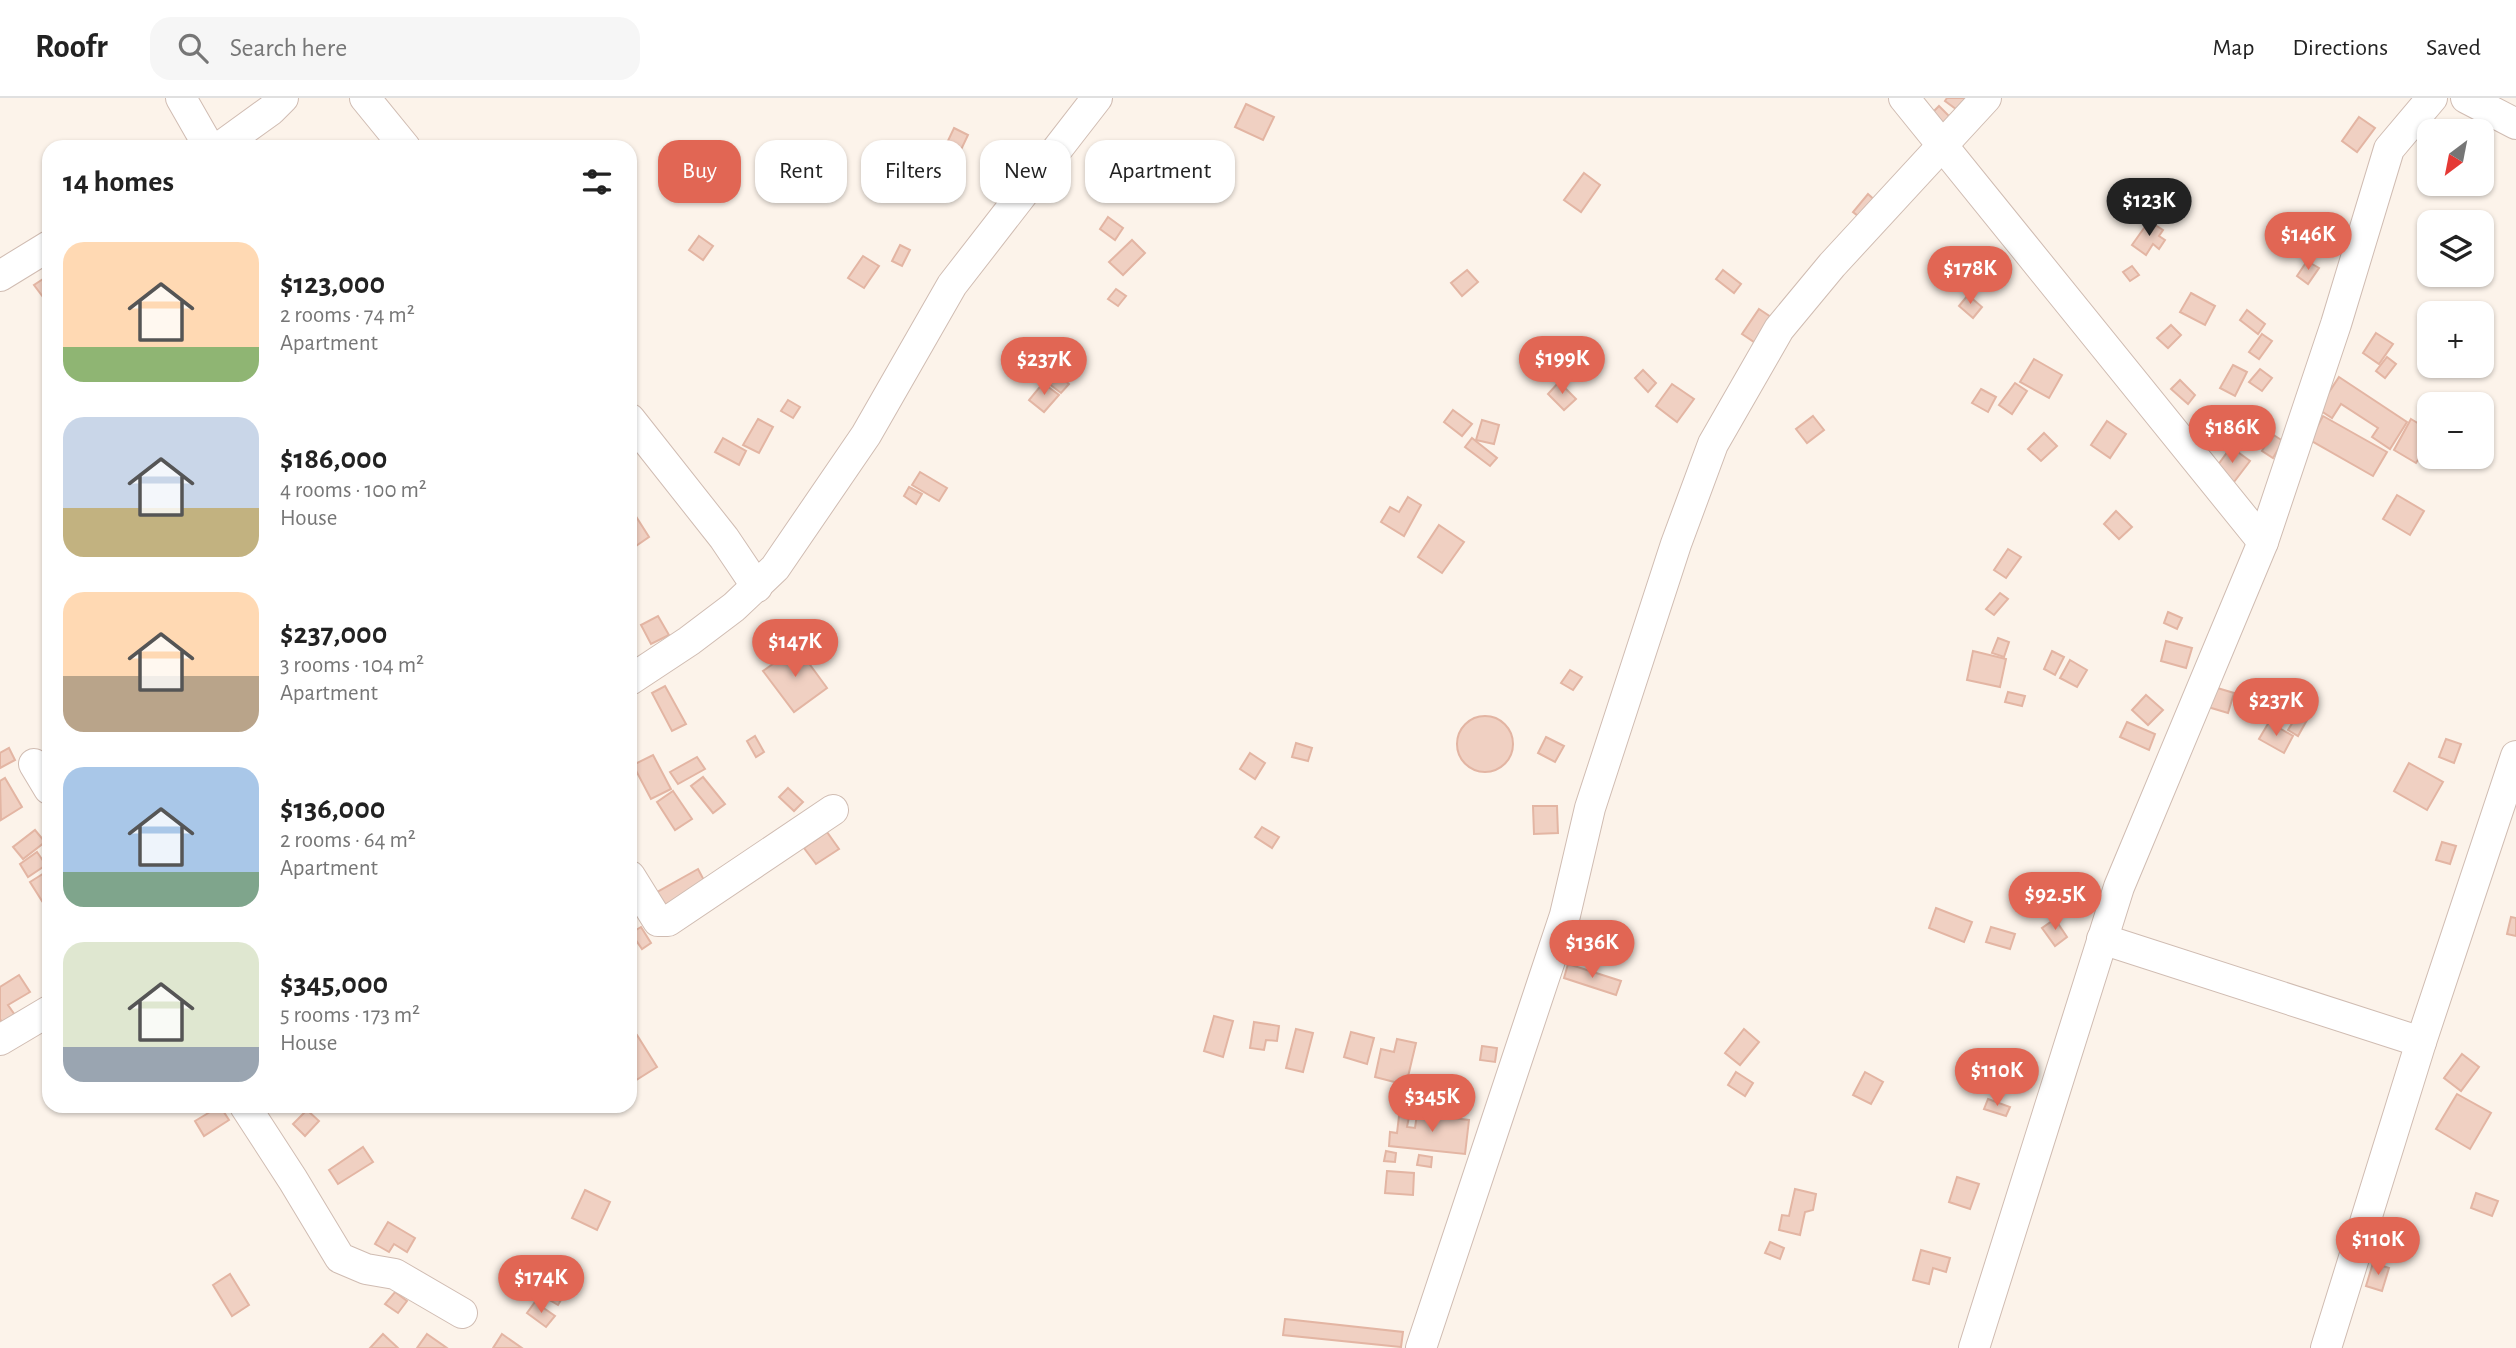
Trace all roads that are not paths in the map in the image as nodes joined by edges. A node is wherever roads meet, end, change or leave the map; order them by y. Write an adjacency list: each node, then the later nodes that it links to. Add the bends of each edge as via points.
1 (181, 98): 10 (street)
2 (283, 98): 11 (street)
3 (365, 98): 12 (street)
4 (1097, 98): 18 (street, via 952,285 866,435)
5 (1904, 98): 13 (street)
6 (1986, 98): 13 (street)
7 (2432, 98): 17 (street, via 2389,149)
8 (2466, 98): 9 (street)
9 (2516, 124)
10 (205, 140)
11 (230, 140)
12 (399, 140)
13 (1942, 145): 17 (street); 31 (street, via 1779,329 1713,444 1590,807 1565,915)
14 (42, 250): 15 (street)
15 (0, 276)
16 (637, 428): 18 (street)
17 (2263, 542): 25 (street, via 2119,887)
18 (757, 587): 19 (street, via 689,642)
19 (637, 675)
20 (2516, 756): 28 (street)
21 (34, 764): 22 (street)
22 (42, 777)
23 (833, 810): 24 (street, via 668,921 658,920)
24 (637, 887)
25 (2102, 939): 28 (street); 32 (street)
26 (42, 1015): 27 (street)
27 (0, 1040)
28 (2421, 1042): 33 (street)
29 (250, 1113): 30 (street, via 340,1258 394,1274)
30 (462, 1313)
31 (1421, 1348)
32 (1974, 1348)
33 (2326, 1348)

